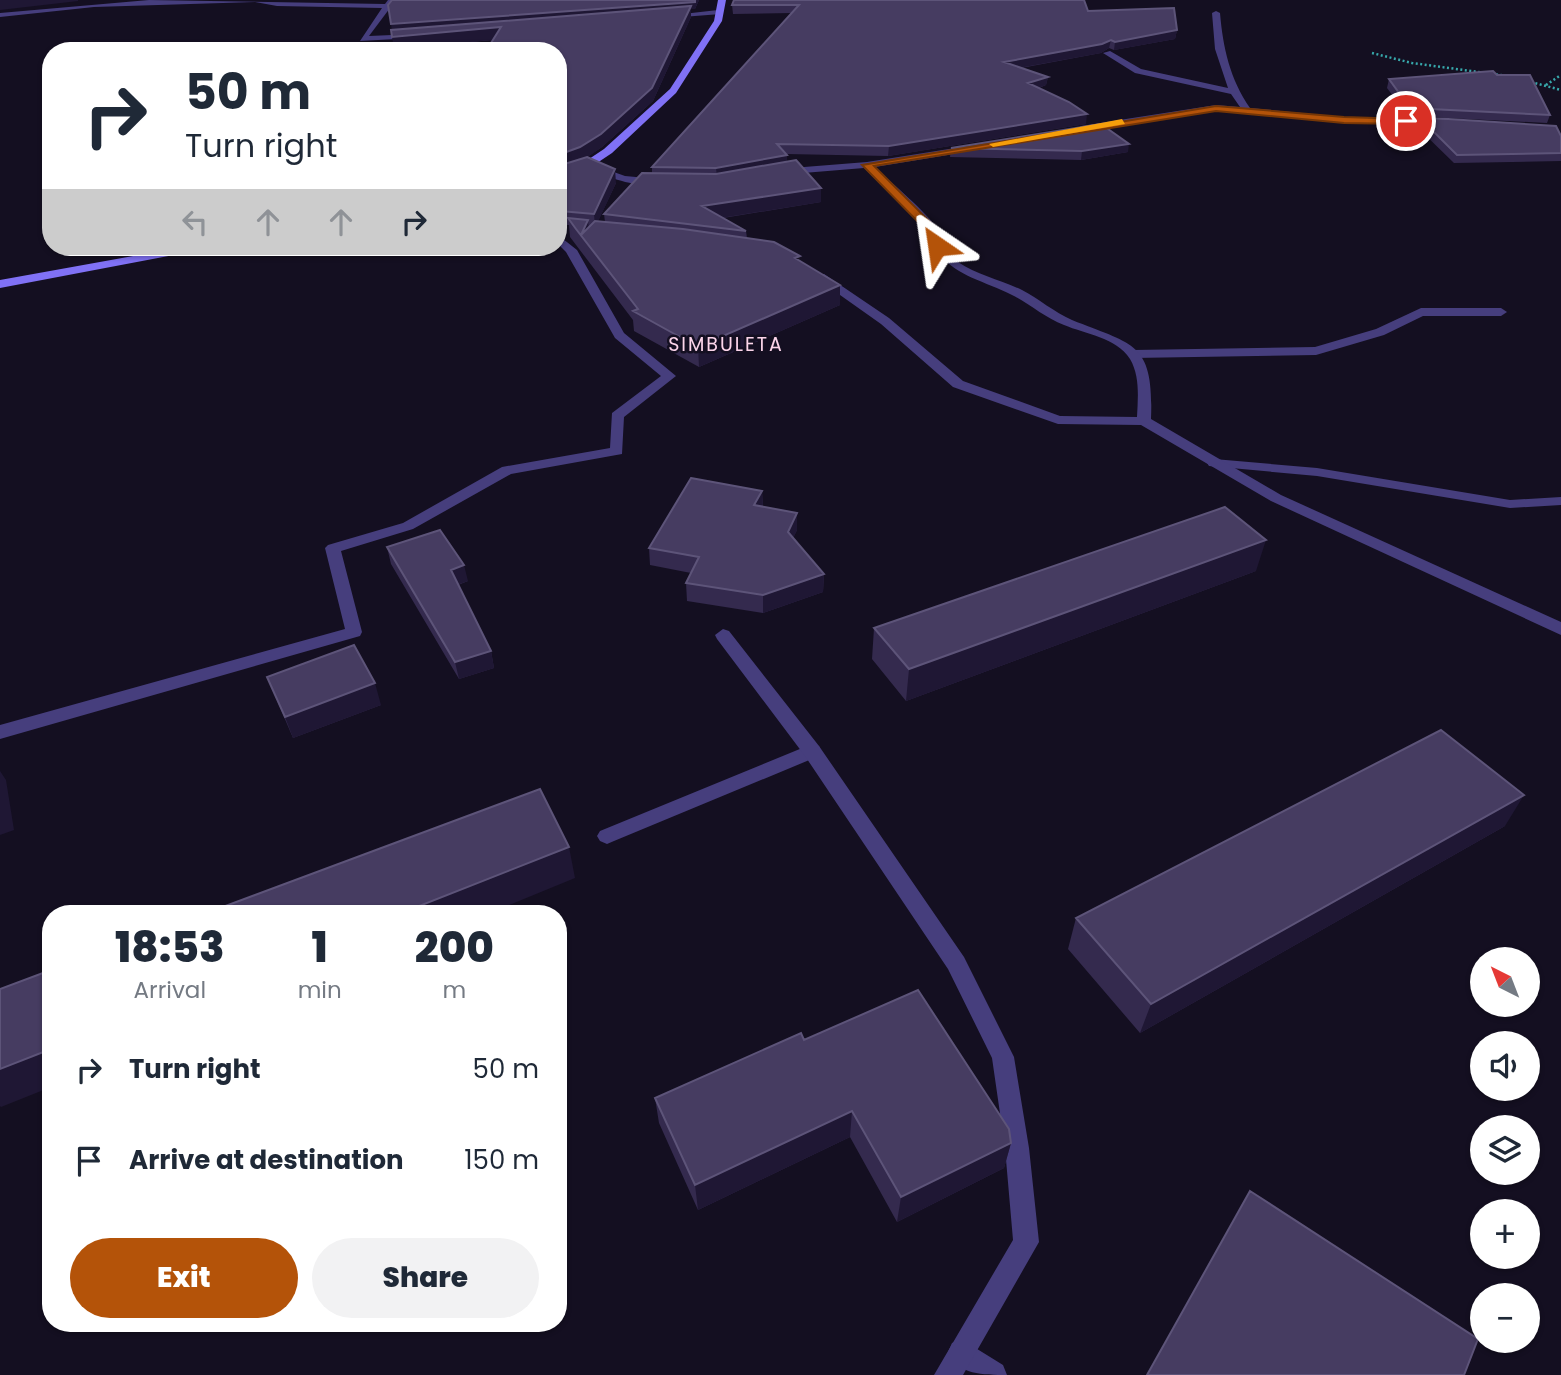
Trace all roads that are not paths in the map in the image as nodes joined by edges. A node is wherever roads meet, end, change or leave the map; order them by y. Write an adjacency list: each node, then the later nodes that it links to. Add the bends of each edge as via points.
1 (722, 0): 3 (street)
2 (389, 3): 5 (street, via 177,1); 7 (street, via 363,39)
3 (718, 12): 6 (street); 14 (street, via 719,21 673,92)
4 (1216, 13): 9 (street, via 1219,49)
5 (0, 15)
6 (665, 16)
7 (419, 36)
8 (1107, 53): 9 (street, via 1138,71)
9 (1234, 92): 10 (street)
10 (1247, 111): 11 (street, via 1344,120); 12 (street, via 1216,108)
11 (1457, 122)
12 (1075, 130)
13 (985, 146): 15 (street)
14 (587, 165): 16 (street); 18 (street, via 623,179)
15 (867, 165): 17 (street); 24 (street, via 935,233 937,246 961,271 1015,290 1061,320 1118,341)
16 (567, 172)
17 (771, 173)
18 (666, 183)
19 (567, 242): 30 (street, via 619,335 669,376 617,416 617,450 507,470 408,526 333,548 354,632)
20 (151, 256): 22 (street)
21 (805, 266): 25 (street, via 885,321 958,384 1058,420)
22 (0, 284)
23 (1501, 312): 24 (street, via 1421,312 1380,332 1316,351)
24 (1133, 354): 25 (street, via 1146,382)
25 (1144, 421): 26 (street)
26 (1214, 463): 27 (street, via 1317,472 1510,504); 28 (street, via 1276,498)
27 (1561, 501)
28 (1561, 629)
29 (723, 635): 31 (street)
30 (0, 732)
31 (812, 751): 32 (street); 33 (street, via 956,963 1003,1057 1026,1241)
32 (607, 836)
33 (955, 1364): 34 (street)
34 (993, 1375)

